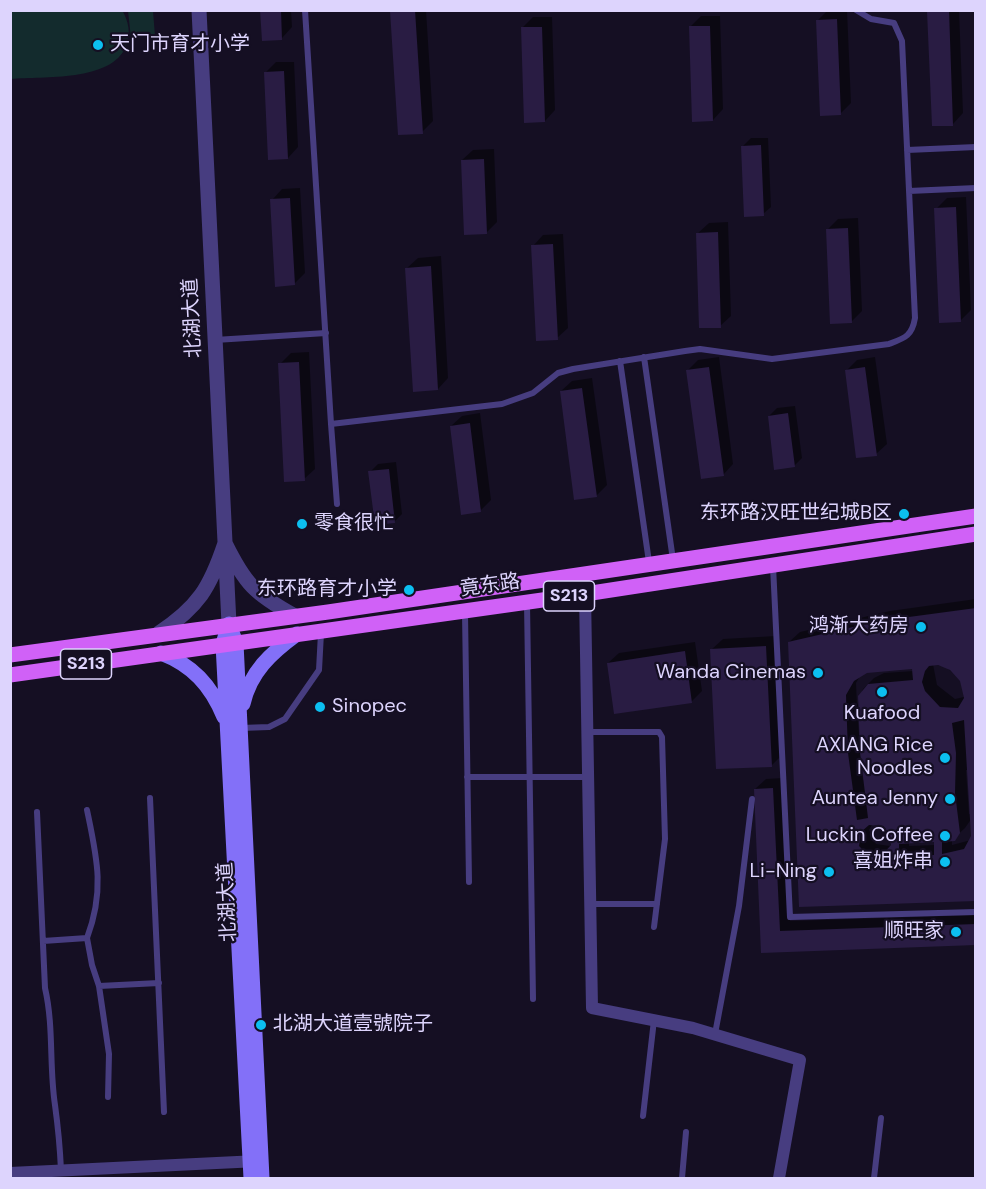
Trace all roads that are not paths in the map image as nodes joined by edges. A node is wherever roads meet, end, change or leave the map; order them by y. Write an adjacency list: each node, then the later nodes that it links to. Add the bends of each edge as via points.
1 (199, 10): 9 (street, 北湖大道)
2 (305, 10): 8 (lane)
3 (856, 10): 5 (lane, via 872,19 894,23 900,31)
4 (975, 147): 5 (lane)
5 (907, 150): 7 (lane)
6 (975, 188): 7 (lane)
7 (909, 191): 10 (lane, via 915,318 913,331 906,338 889,344 772,359 700,350)
8 (326, 333): 9 (lane); 12 (lane)
9 (215, 340): 16 (street, 北湖大道)
10 (644, 357): 11 (lane); 17 (lane)
11 (620, 361): 12 (lane, via 558,373 533,393 502,404); 18 (lane)
12 (331, 424): 13 (lane)
13 (337, 504)
14 (975, 516): 17 (main road, 竟东路 / S213)
15 (975, 534): 19 (main road, 竟东路 / S213)
16 (225, 543): 23 (street, via 249,585); 24 (street, 北湖大道); 26 (street, via 205,592 186,613)
17 (674, 560): 18 (main road, 竟东路 / S213)
18 (649, 564): 23 (main road, 竟东路 / S213)
19 (773, 565): 20 (main road, 竟东路 / S213); 44 (lane, via 790,917)
20 (585, 594): 21 (main road, 竟东路 / S213); 33 (street)
21 (527, 602): 22 (main road, 竟东路 / S213); 35 (lane)
22 (465, 610): 25 (main road, 竟东路 / S213); 34 (lane)
23 (296, 616): 24 (main road, 竟东路 / S213)
24 (229, 624): 26 (main road, 竟东路 / S213); 28 (main road, 北湖大道)
25 (321, 631): 27 (main road, 竟东路 / S213); 32 (lane, via 319,670 285,719 269,726)
26 (159, 633): 30 (main road, 竟东路 / S213)
27 (297, 634): 28 (main road, 竟东路 / S213); 32 (main road, via 253,675)
28 (230, 644): 29 (main road, 竟东路 / S213); 32 (main road, 北湖大道)
29 (161, 653): 31 (main road, 竟东路 / S213); 32 (main road, via 190,668 209,688)
30 (10, 655)
31 (10, 675)
32 (234, 728): 58 (main road, 北湖大道)
33 (588, 732): 36 (street); 43 (lane, via 649,731 659,732 662,737 664,839)
34 (468, 777): 35 (lane); 41 (lane)
35 (530, 777): 36 (lane); 50 (lane)
36 (588, 777): 42 (street)
37 (150, 798): 48 (lane)
38 (752, 799): 52 (lane, via 739,906)
39 (87, 810): 46 (lane, via 100,886)
40 (37, 812): 47 (lane)
41 (469, 882)
42 (590, 904): 43 (lane); 51 (street, via 592,1008)
43 (657, 904): 45 (lane)
44 (975, 912)
45 (654, 927)
46 (87, 939): 47 (lane); 49 (lane)
47 (43, 941): 59 (lane)
48 (159, 983): 49 (lane); 54 (lane)
49 (99, 986): 53 (lane, via 109,1054)
50 (533, 999)
51 (654, 1020): 52 (street); 55 (lane)
52 (715, 1035): 64 (street, via 800,1060)
53 (108, 1096)
54 (164, 1112)
55 (643, 1116)
56 (882, 1118): 65 (lane)
57 (686, 1132): 63 (lane)
58 (256, 1161): 59 (street); 61 (main road, 北湖大道); 62 (main road, 北湖大道)
59 (61, 1171): 60 (street)
60 (10, 1173)
61 (251, 1179)
62 (262, 1179)
63 (682, 1179)
64 (779, 1179)
65 (874, 1179)

